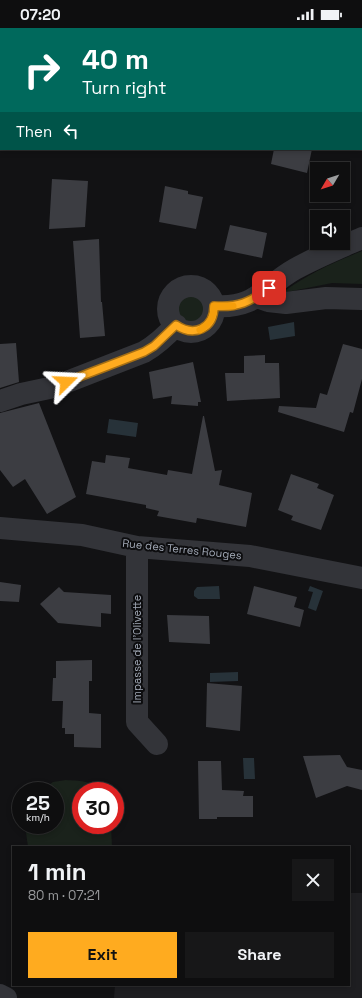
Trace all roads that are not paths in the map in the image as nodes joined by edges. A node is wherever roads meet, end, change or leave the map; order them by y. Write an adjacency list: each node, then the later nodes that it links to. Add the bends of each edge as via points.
1 (362, 238): 2 (street, via 293,270)
2 (257, 297): 3 (street, via 286,303 326,298); 4 (street, via 234,306)
3 (362, 299)
4 (214, 306): 5 (street, via 212,320 202,329 188,331); 5 (street, via 203,289 189,286 183,288 176,292 169,304 171,319)
5 (176, 325): 6 (street, via 144,352 54,387)
6 (0, 401)
7 (0, 528): 8 (street, Rue des Terres Rouges, via 82,535)
8 (137, 546): 9 (street, Rue des Terres Rouges, via 250,556); 10 (street, Impasse de l'Olivette, via 137,722)
9 (362, 578)
10 (157, 744)
11 (0, 995): 12 (street)
12 (6, 998)

